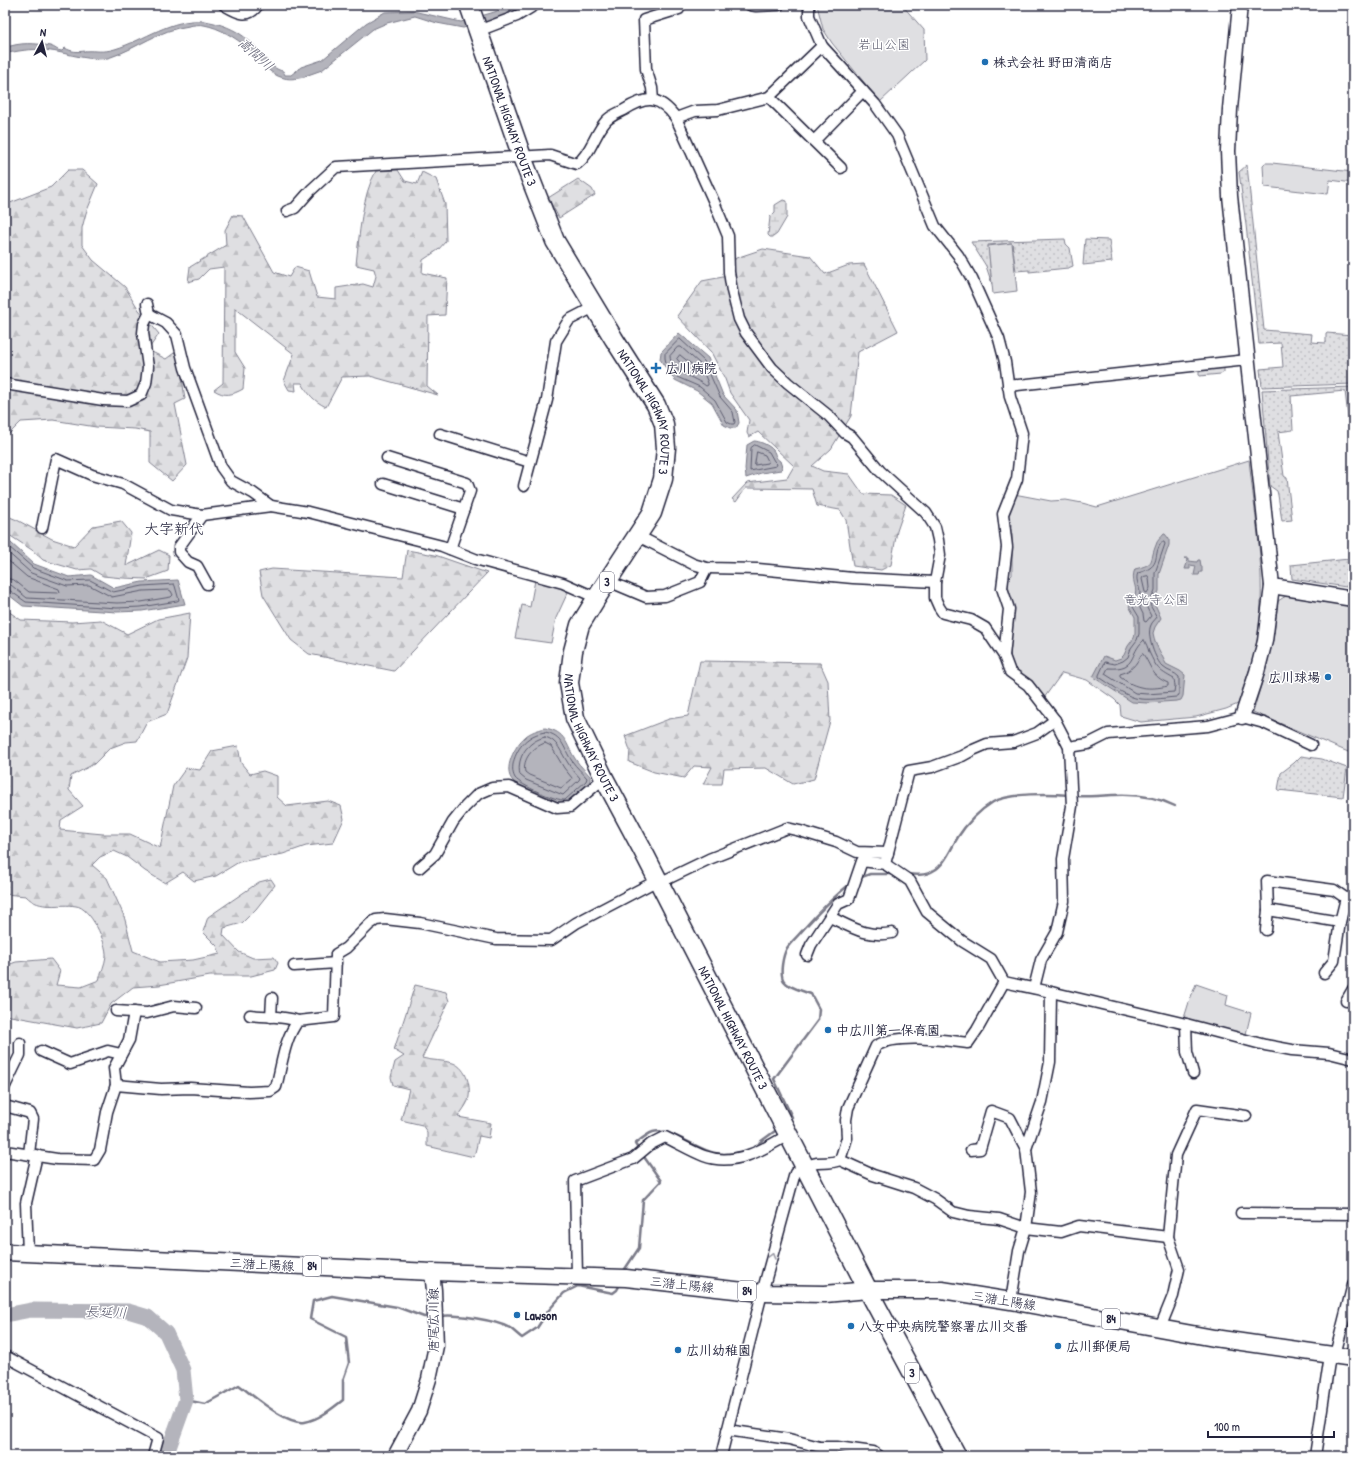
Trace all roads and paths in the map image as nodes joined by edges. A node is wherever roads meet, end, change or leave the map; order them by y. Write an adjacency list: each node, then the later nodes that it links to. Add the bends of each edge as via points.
1 (224, 5): 2 (street, via 237,13 249,14)
2 (258, 5)
3 (535, 5): 9 (street, via 517,16)
4 (678, 5): 13 (street, via 678,9 644,20 646,69)
5 (750, 5): 6 (street)
6 (779, 5)
7 (809, 5): 10 (street, via 809,16)
8 (1240, 5): 20 (street, via 1228,151 1230,196)
9 (474, 19): 16 (highway, NATIONAL HIGHWAY ROUTE 3 / 3)
10 (822, 46): 11 (street); 12 (street)
11 (863, 91): 15 (street); 22 (street, via 897,135 935,226 958,255 972,280 999,339)
12 (769, 97): 14 (street, via 718,110 695,111); 15 (street)
13 (653, 100): 14 (street, via 668,107); 16 (street, via 636,102 607,120 597,133 584,159 577,164 550,155)
14 (676, 118): 36 (street, via 728,236 732,292 739,319 746,333 772,368 852,437 880,471 926,513 935,526 940,555)
15 (814, 141): 17 (street)
16 (522, 157): 18 (street, via 336,167 295,208); 19 (highway, NATIONAL HIGHWAY ROUTE 3 / 3, via 554,241)
17 (841, 168)
18 (287, 211)
19 (594, 307): 25 (street, via 569,320 556,341 547,400); 32 (highway, NATIONAL HIGHWAY ROUTE 3 / 3, via 656,404 664,424 666,448 663,479 652,513)
20 (1247, 360): 22 (street); 38 (street)
21 (5, 384): 28 (street, via 103,400 128,401 141,394 146,383 148,367 143,333 148,309 177,335 185,368 221,467 231,481)
22 (1008, 386): 41 (street, via 1022,433 1017,479 1003,514 1007,547 1002,588 1009,609)
23 (440, 434): 25 (street)
24 (387, 458): 29 (street, via 467,483 470,491)
25 (530, 462): 27 (street)
26 (383, 484): 29 (street)
27 (524, 486)
28 (271, 506): 30 (street); 33 (street, via 308,512)
29 (464, 509): 33 (street)
30 (202, 515): 31 (street, via 171,510 123,484 92,475 56,459); 37 (street, via 179,547 179,552 188,562 197,566)
31 (42, 528)
32 (638, 536): 34 (street, via 693,564); 35 (highway, NATIONAL HIGHWAY ROUTE 3 / 3)
33 (450, 549): 39 (street, via 475,559 563,583)
34 (707, 568): 35 (street, via 700,582 665,596 646,597); 36 (street, via 758,569 853,578)
35 (608, 581): 39 (highway, NATIONAL HIGHWAY ROUTE 3 / 3)
36 (935, 582): 41 (street, via 938,607 943,612 971,620 985,628)
37 (207, 584)
38 (1272, 586): 40 (street); 42 (street, via 1265,641)
39 (597, 598): 46 (highway, NATIONAL HIGHWAY ROUTE 3 / 3, via 580,625 573,651 569,683 575,718)
40 (1353, 599)
41 (1004, 656): 43 (street, via 1010,672 1028,685)
42 (1242, 717): 44 (street, via 1264,723); 45 (street, via 1208,726 1108,734 1088,744)
43 (1055, 720): 45 (street); 47 (street, via 1037,733 1013,742 987,744 932,767 909,771)
44 (1311, 745)
45 (1069, 747): 62 (street, via 1072,806 1063,859 1064,901 1057,932 1041,960)
46 (604, 778): 49 (street, via 570,807 557,808 509,787 492,788 478,794 452,822 435,854); 50 (highway, NATIONAL HIGHWAY ROUTE 3 / 3)
47 (888, 853): 48 (street); 50 (street, via 857,852 836,842 787,828)
48 (885, 864): 53 (street, via 862,861 849,899 838,904); 61 (street, via 910,881 927,912 962,941 991,959)
49 (419, 868)
50 (658, 881): 58 (street, via 576,923 551,940 496,939 404,921 376,920 336,954); 83 (highway, NATIONAL HIGHWAY ROUTE 3 / 3)
51 (1350, 899): 52 (street, via 1334,890 1267,881); 54 (street)
52 (1268, 910): 54 (street); 55 (street)
53 (830, 917): 56 (street, via 864,933); 57 (street)
54 (1340, 922): 60 (street, via 1334,961)
55 (1266, 930)
56 (892, 933)
57 (807, 955)
58 (336, 963): 59 (street); 72 (street, via 334,1017)
59 (294, 966)
60 (1324, 973)
61 (1004, 982): 62 (street); 88 (street, via 968,1042 910,1038 881,1042 876,1046 848,1108 847,1138)
62 (1034, 988): 64 (street)
63 (1353, 989): 66 (street)
64 (1052, 992): 73 (street); 84 (street, via 1050,1062 1042,1102)
65 (272, 998): 71 (street)
66 (1346, 1001)
67 (196, 1008): 69 (street, via 174,1006 147,1013)
68 (116, 1011): 69 (street)
69 (134, 1012): 76 (street, via 129,1040)
70 (250, 1015): 71 (street)
71 (271, 1017): 72 (street)
72 (298, 1020): 80 (street, via 288,1039 276,1087 270,1091)
73 (1186, 1024): 77 (street, via 1265,1045 1329,1053); 78 (street, via 1187,1052)
74 (20, 1043): 79 (street, via 20,1055)
75 (41, 1051): 76 (street, via 70,1064 108,1051)
76 (121, 1054): 80 (street, via 114,1068)
77 (1353, 1059)
78 (1193, 1073)
79 (5, 1086)
80 (116, 1086): 87 (street, via 107,1112 100,1150 94,1160 57,1159)
81 (5, 1106): 87 (street, via 30,1113 33,1119)
82 (1246, 1116): 93 (street, via 1197,1109 1176,1155)
83 (788, 1135): 89 (highway, NATIONAL HIGHWAY ROUTE 3 / 3); 97 (street, via 763,1150 727,1160 705,1157 665,1137 651,1144 633,1159 575,1181)
84 (1026, 1149): 85 (street, via 1010,1118 991,1111 980,1149); 92 (street, via 1031,1192)
85 (971, 1150)
86 (5, 1151): 87 (street)
87 (33, 1154): 95 (street, via 26,1203)
88 (840, 1160): 89 (street, via 831,1164 816,1163); 92 (street, via 873,1175 914,1188 953,1212 999,1219)
89 (805, 1167): 99 (highway, NATIONAL HIGHWAY ROUTE 3 / 3); 100 (street, one-way to 89, via 795,1173)
90 (1241, 1213): 91 (street)
91 (1353, 1214)
92 (1026, 1228): 93 (street, via 1061,1232 1079,1226); 101 (street, via 1019,1251)
93 (1168, 1237): 102 (street, via 1179,1269 1173,1296)
94 (5, 1252): 95 (main road, 三潴上陽線 / 84)
95 (28, 1253): 96 (main road, 三潴上陽線 / 84)
96 (432, 1272): 97 (main road, 三潴上陽線 / 84); 108 (street, 唐尾広川線, via 436,1346 419,1411)
97 (577, 1276): 100 (main road, 三潴上陽線 / 84, via 622,1278)
98 (1353, 1284): 103 (street)
99 (868, 1290): 100 (main road, 三潴上陽線 / 84, via 826,1294); 101 (main road, 三潴上陽線 / 84, via 942,1290); 111 (highway, NATIONAL HIGHWAY ROUTE 3 / 3)
100 (762, 1293): 106 (street)
101 (1011, 1301): 102 (main road, 三潴上陽線 / 84)
102 (1160, 1328): 103 (main road, 三潴上陽線 / 84)
103 (1332, 1355): 105 (main road, 三潴上陽線 / 84); 112 (street)
104 (5, 1356): 107 (street, via 158,1438)
105 (1353, 1358)
106 (728, 1430): 109 (street); 110 (street, via 789,1439 820,1447 873,1452)
107 (153, 1456)
108 (395, 1456)
109 (721, 1456)
110 (879, 1456)
111 (957, 1456)
112 (1315, 1456)

